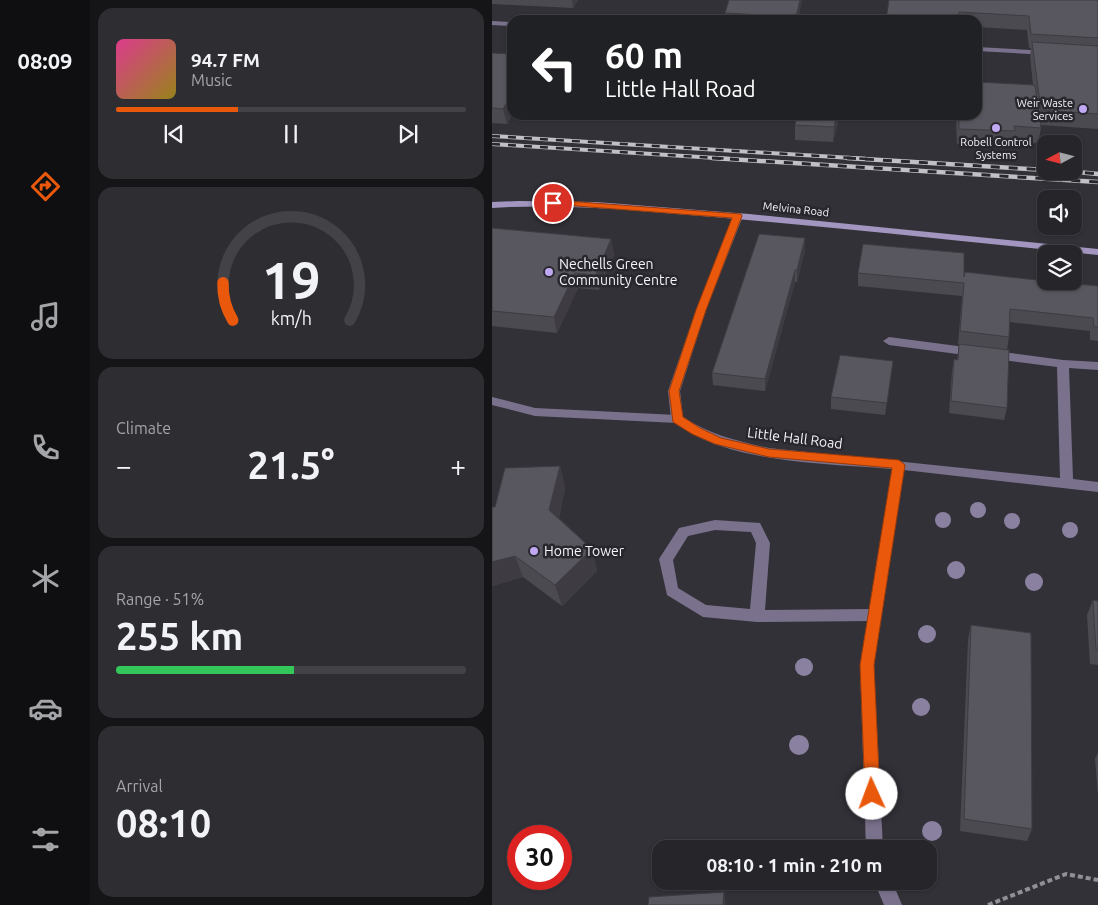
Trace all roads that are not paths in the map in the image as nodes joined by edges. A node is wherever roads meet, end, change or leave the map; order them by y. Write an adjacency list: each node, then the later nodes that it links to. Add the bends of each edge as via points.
1 (492, 23): 2 (street)
2 (507, 24)
3 (982, 49): 4 (street)
4 (1060, 54)
5 (492, 205): 6 (main road, Melvina Road, via 568,203)
6 (738, 216): 7 (main road, Melvina Road); 12 (street, via 674,391)
7 (1098, 252)
8 (889, 341): 9 (street)
9 (1063, 364): 10 (street); 14 (street)
10 (1098, 366)
11 (492, 401): 12 (street, via 536,412)
12 (677, 419): 13 (street, Little Hall Road, via 719,441 769,453)
13 (899, 465): 14 (street, Little Hall Road); 16 (street)
14 (1067, 483): 15 (street, Little Hall Road)
15 (1098, 487)
16 (874, 615): 17 (street); 18 (street, via 867,665)
17 (757, 616): 17 (street, via 702,610 672,591 666,559 684,532 715,525 755,527 763,543)
18 (875, 840)
19 (887, 890): 20 (street)
20 (893, 905)

